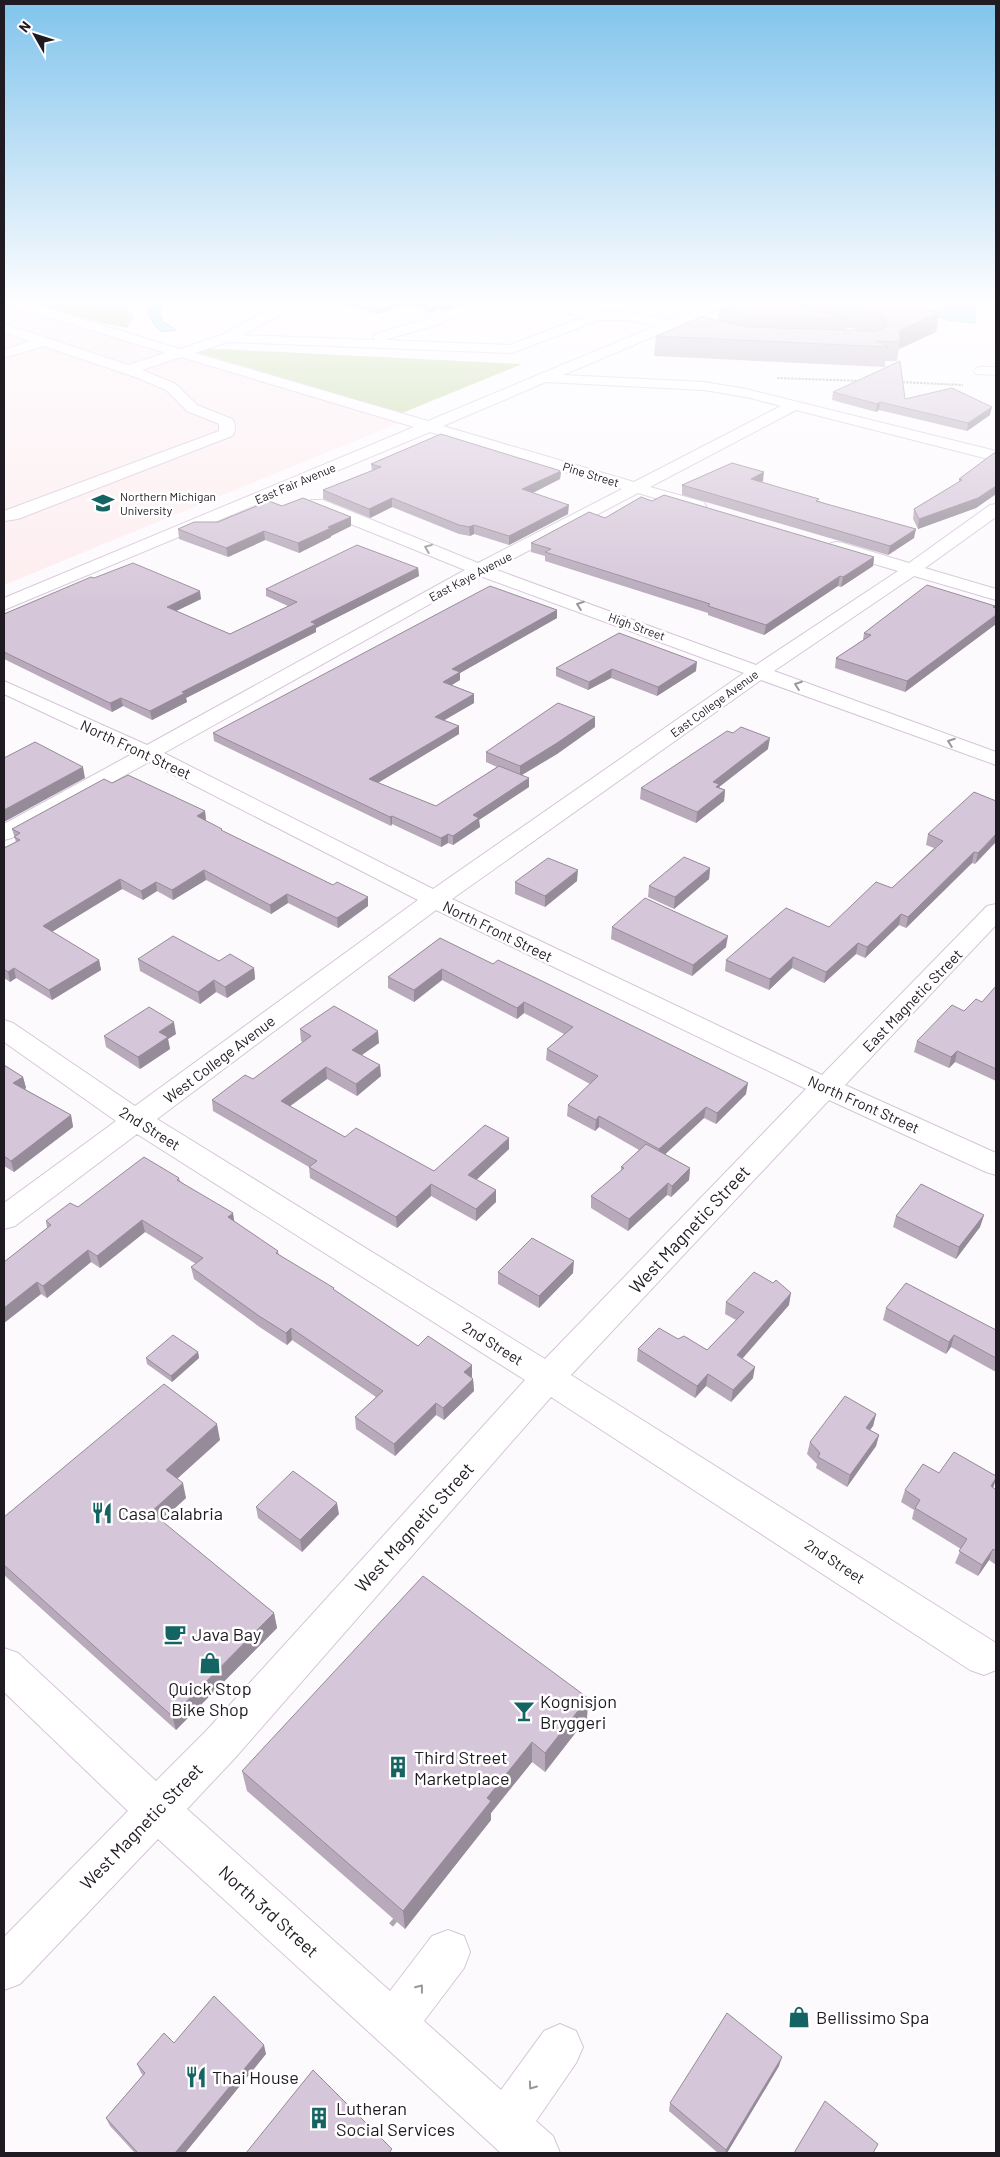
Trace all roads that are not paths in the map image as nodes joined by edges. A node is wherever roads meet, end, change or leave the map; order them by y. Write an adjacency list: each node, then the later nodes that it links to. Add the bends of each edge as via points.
1 (187, 403): 12 (street, via 192,408 227,422 227,433)
2 (348, 403): 6 (street, Pine Street)
3 (484, 403): 6 (street, East Fair Avenue)
4 (785, 403): 5 (street)
5 (795, 405): 7 (street); 8 (street, East Kaye Avenue)
6 (428, 426): 8 (street, Pine Street); 9 (street, East Fair Avenue)
7 (996, 456)
8 (638, 488): 11 (street, Pine Street); 15 (street, East Kaye Avenue)
9 (280, 490): 15 (street, High Street, one-way to 9); 17 (street, East Fair Avenue)
10 (996, 509): 14 (street, East College Avenue)
11 (710, 510)
12 (4, 516)
13 (821, 542): 14 (street)
14 (911, 569): 16 (street); 18 (street, East College Avenue)
15 (480, 570): 18 (street, High Street, one-way to 15); 20 (street, East Kaye Avenue)
16 (996, 595)
17 (4, 605)
18 (760, 671): 21 (street, High Street, one-way to 18); 23 (street, East College Avenue)
19 (4, 687): 20 (street, North Front Street)
20 (149, 754): 22 (street, East Kaye Avenue); 23 (street, North Front Street)
21 (996, 759)
22 (4, 833)
23 (434, 900): 26 (street, North Front Street); 27 (street, West College Avenue)
24 (996, 911): 26 (street, East Magnetic Street)
25 (4, 1029): 27 (street, 2nd Street)
26 (826, 1087): 28 (street, North Front Street); 30 (street, West Magnetic Street)
27 (137, 1119): 29 (street, West College Avenue); 30 (street, 2nd Street)
28 (996, 1165)
29 (4, 1218)
30 (548, 1378): 31 (street, 2nd Street); 33 (street, West Magnetic Street, via 220,1745)
31 (984, 1657)
32 (4, 1666): 33 (street, North 3rd Street)
33 (156, 1809): 35 (street, West Magnetic Street); 36 (street, North 3rd Street)
34 (448, 1952): 36 (street, one-way to 34)
35 (9, 1956)
36 (393, 2024): 38 (street, North 3rd Street)
37 (560, 2047): 38 (street, one-way to 38)
38 (520, 2139)

